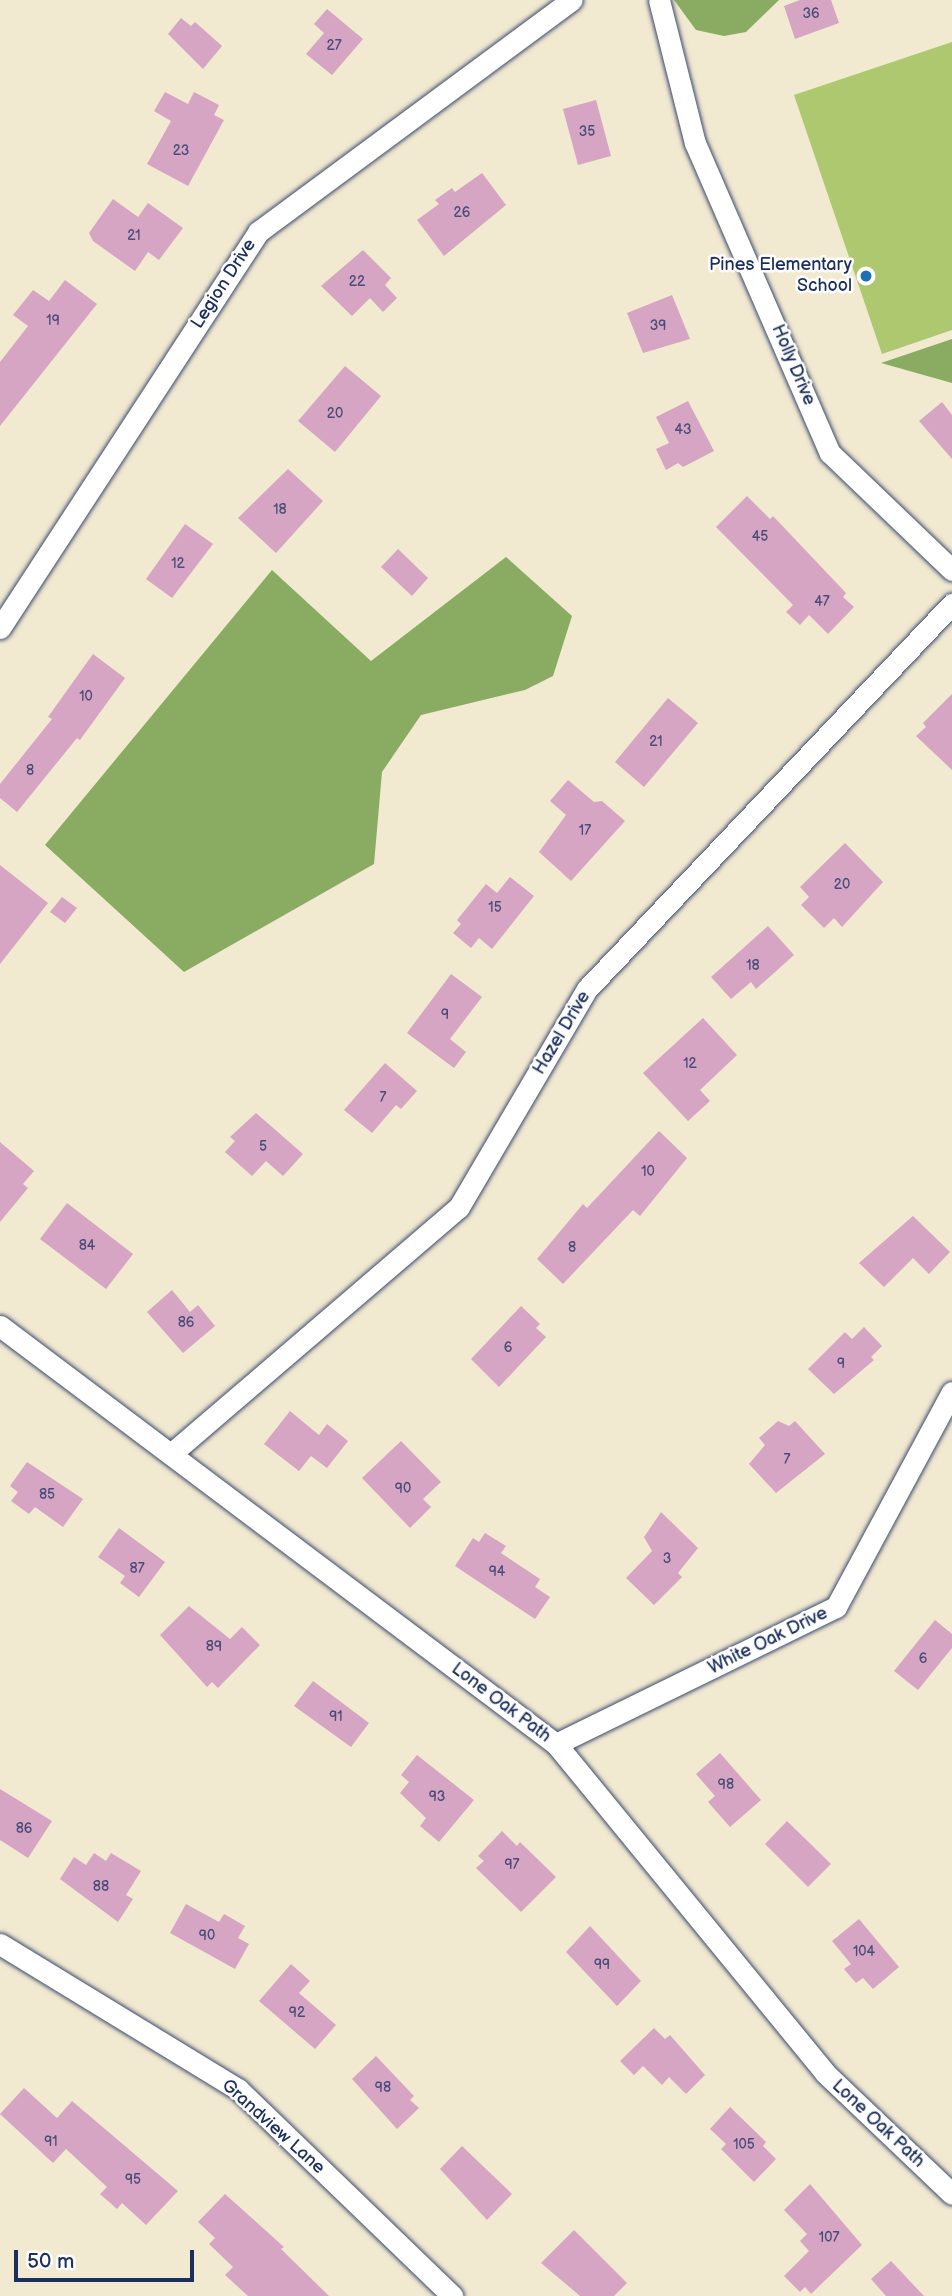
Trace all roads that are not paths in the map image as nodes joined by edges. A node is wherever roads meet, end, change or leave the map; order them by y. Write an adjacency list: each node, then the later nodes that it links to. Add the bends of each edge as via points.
1 (571, 0): 5 (street, Legion Drive, via 258,232)
2 (659, 0): 3 (street, Holly Drive, via 695,143 830,453)
3 (952, 570)
4 (952, 604): 8 (street, Hazel Drive, via 587,989 459,1207)
5 (0, 628)
6 (0, 1326): 8 (street, Lone Oak Path)
7 (952, 1392): 9 (street, White Oak Drive, via 836,1607)
8 (172, 1454): 9 (street, Lone Oak Path)
9 (555, 1744): 11 (street, Lone Oak Path, via 825,2073)
10 (0, 1944): 12 (street, Grandview Lane, via 238,2089)
11 (952, 2194)
12 (452, 2296)

